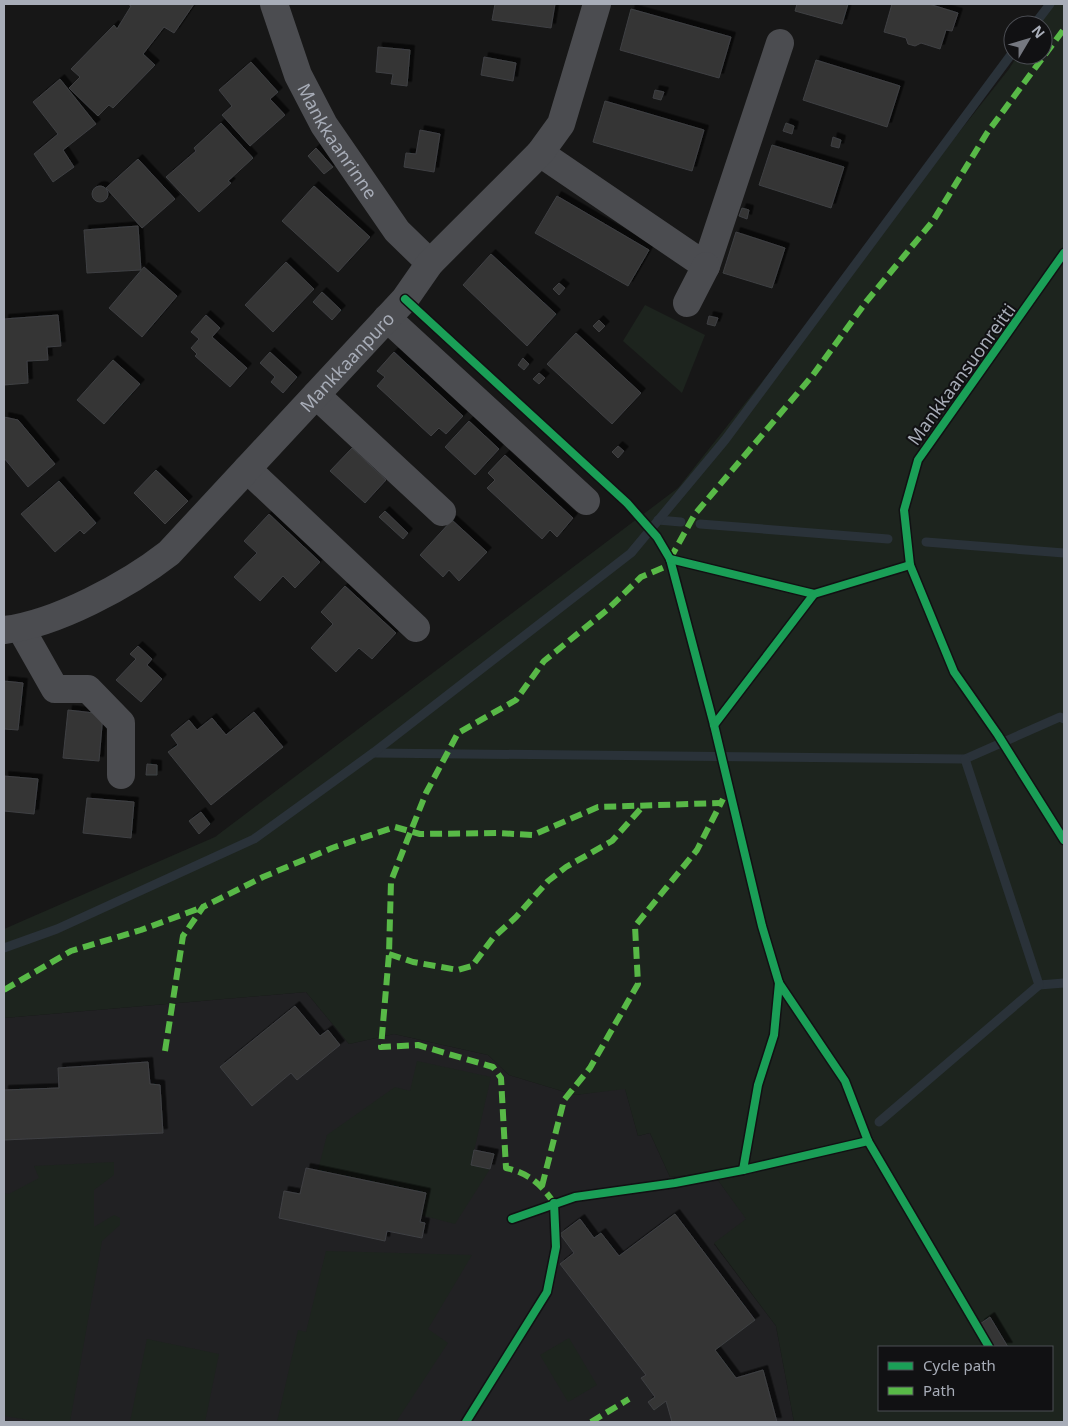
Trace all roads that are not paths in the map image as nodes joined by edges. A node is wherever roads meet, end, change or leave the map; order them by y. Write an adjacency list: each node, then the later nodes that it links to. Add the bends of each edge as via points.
1 (274, 4): 5 (street, Mankkaanrinne, via 298,76 324,124 397,231)
2 (598, 4): 4 (street, Mankkaanpuro, via 561,124)
3 (780, 44): 6 (street)
4 (540, 153): 5 (street, Mankkaanpuro); 6 (street)
5 (430, 263): 8 (street, Mankkaanpuro)
6 (706, 266): 7 (street)
7 (687, 303)
8 (387, 318): 9 (street, Mankkaanpuro); 11 (street)
9 (316, 395): 10 (street, Mankkaanpuro); 12 (street)
10 (247, 469): 13 (street); 14 (street, Mankkaanpuro, via 169,553 141,575 108,593)
11 (586, 501)
12 (442, 512)
13 (416, 628)
14 (12, 630): 15 (street, via 55,689 88,689 121,723)
15 (121, 775)

